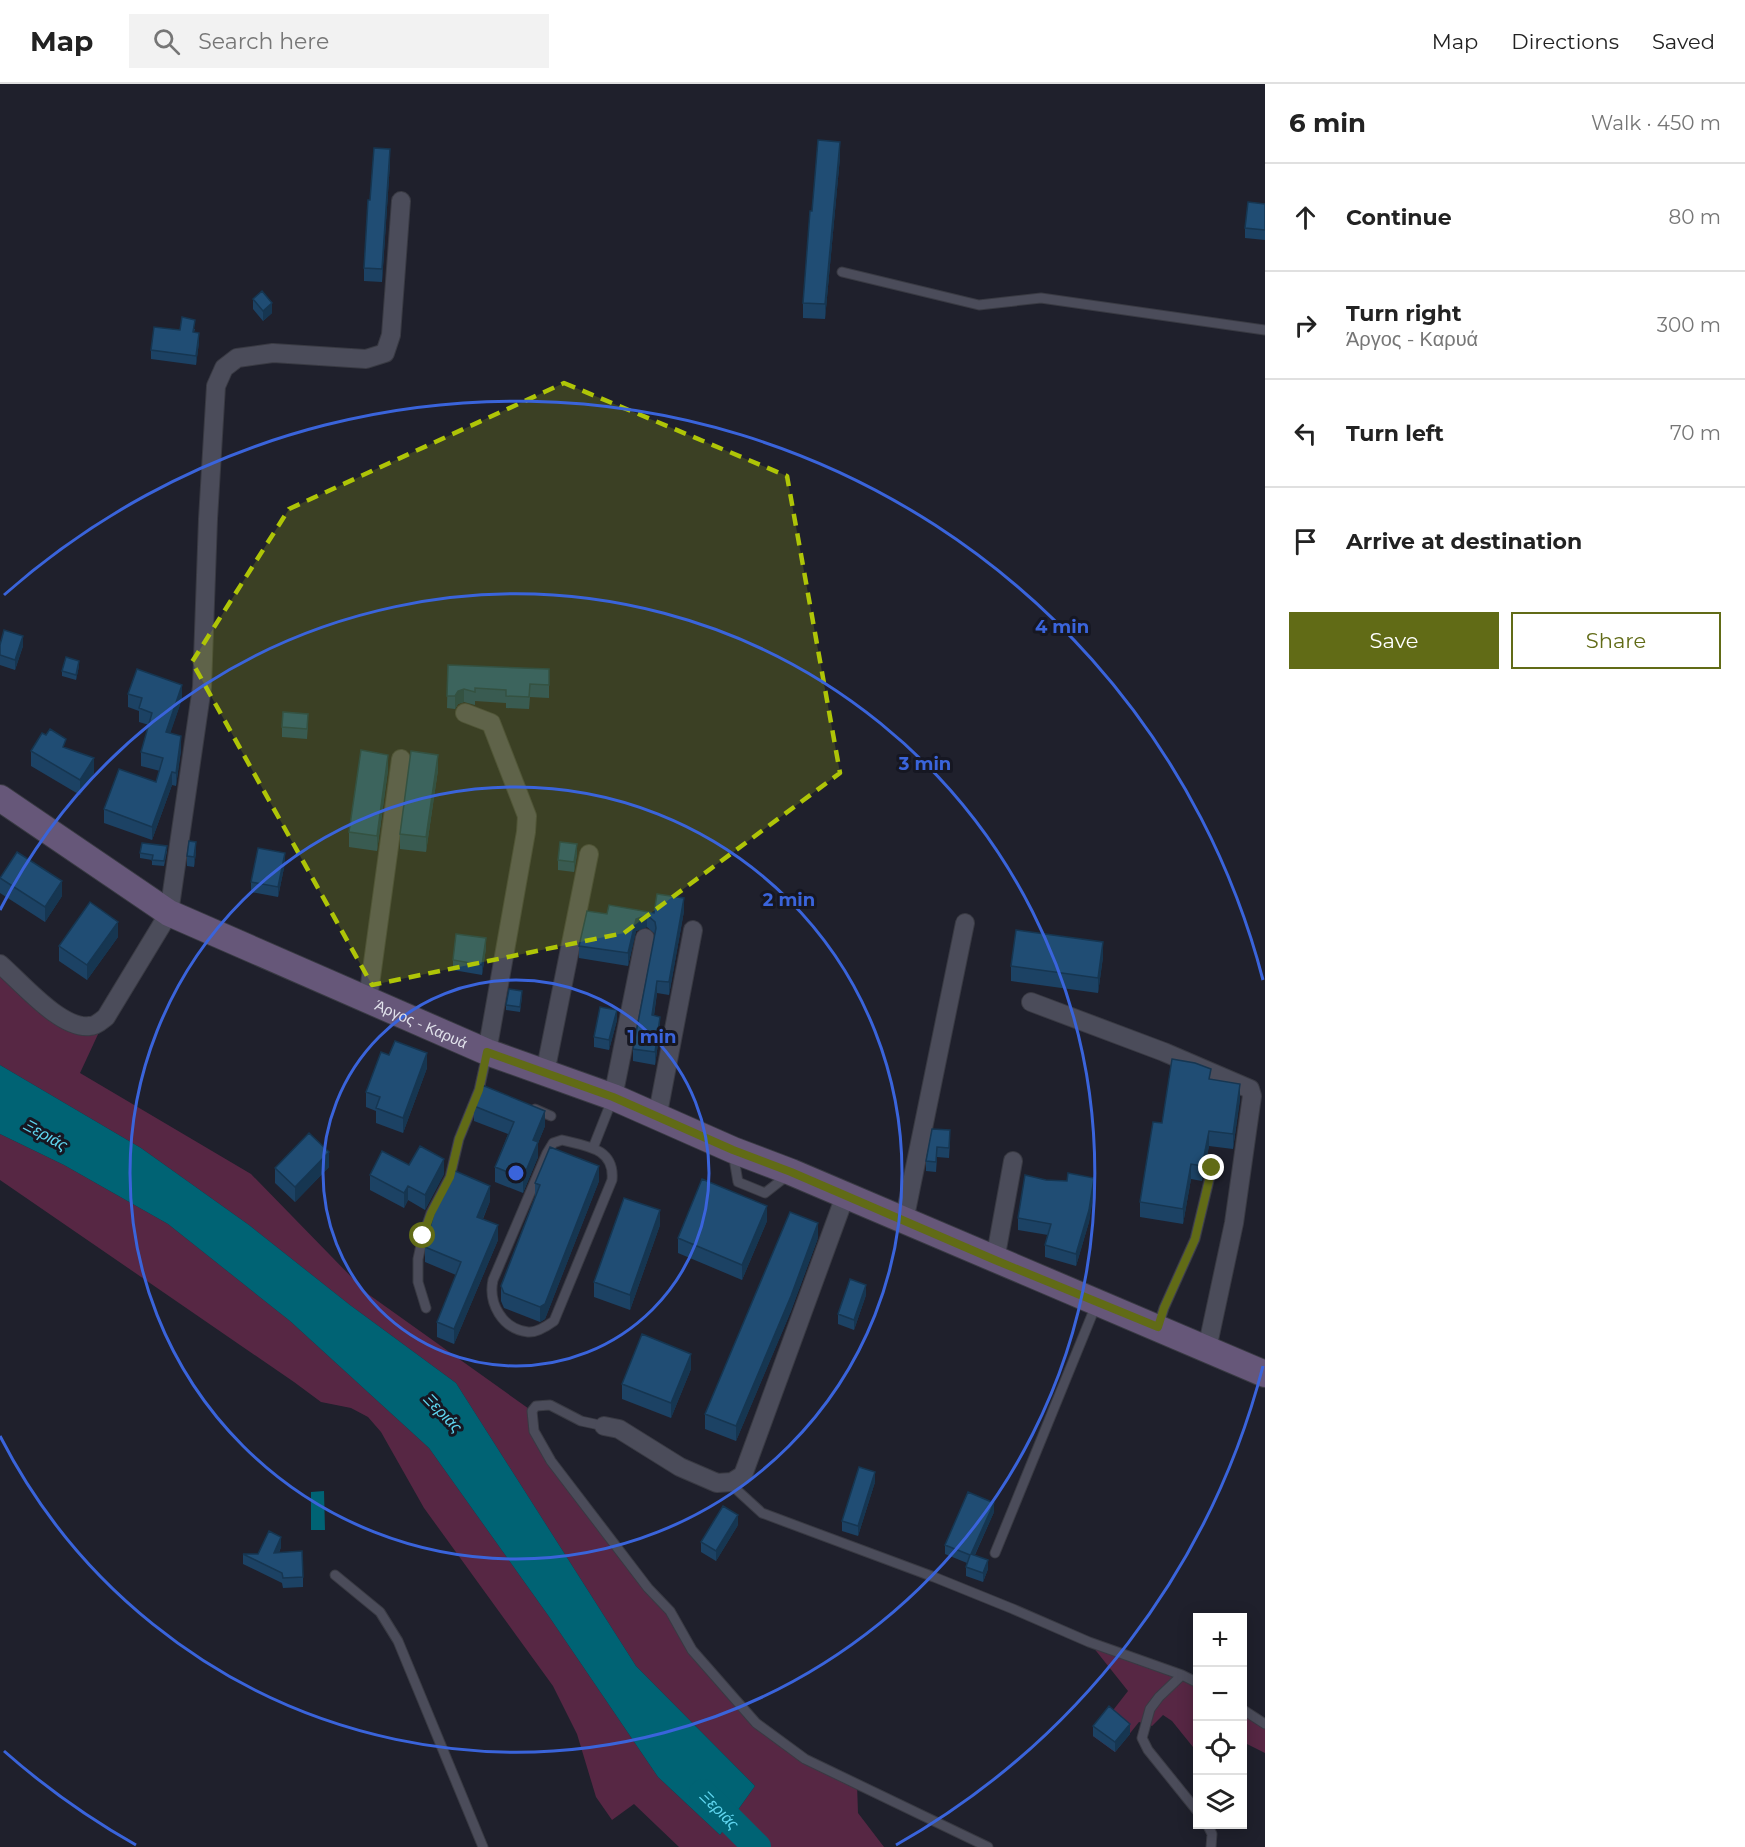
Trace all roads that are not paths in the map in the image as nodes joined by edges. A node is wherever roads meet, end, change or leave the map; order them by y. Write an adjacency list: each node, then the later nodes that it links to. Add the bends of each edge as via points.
1 (401, 201): 8 (street, via 391,335 385,353 366,358 273,353 237,358 224,368 216,386 202,687)
2 (842, 272): 3 (lane, via 979,305 1041,298)
3 (1265, 330)
4 (465, 713): 15 (street, via 491,723 527,816)
5 (400, 759): 13 (street)
6 (0, 798): 8 (main road, Άργος - Καρυά)
7 (589, 854): 16 (street)
8 (169, 913): 12 (street, via 106,1017 93,1026 79,1026 60,1017); 13 (main road, Άργος - Καρυά)
9 (965, 923): 27 (street)
10 (693, 930): 22 (street)
11 (645, 938): 19 (street)
12 (0, 964)
13 (368, 999): 15 (main road, Άργος - Καρυά)
14 (1031, 1002): 32 (street, via 1250,1089 1234,1223)
15 (487, 1052): 16 (main road, Άργος - Καρυά); 17 (lane)
16 (545, 1072): 19 (main road, Άργος - Καρυά)
17 (479, 1090): 18 (lane); 30 (lane, via 459,1139 450,1177 423,1236 418,1282)
18 (489, 1093)
19 (613, 1097): 22 (main road, Άργος - Καρυά); 23 (lane)
20 (520, 1103): 21 (lane)
21 (551, 1116)
22 (657, 1118): 26 (main road, Άργος - Καρυά)
23 (593, 1148): 23 (lane, via 609,1159 612,1180 554,1321 529,1332 505,1323 490,1293 493,1280 547,1153 553,1143 562,1140)
24 (1212, 1168): 31 (lane, via 1195,1239)
25 (1030, 1177): 28 (street, via 1012,1166)
26 (845, 1196): 27 (main road, Άργος - Καρυά); 35 (street, via 743,1475)
27 (904, 1221): 28 (main road, Άργος - Καρυά)
28 (995, 1260): 29 (main road, Άργος - Καρυά)
29 (1097, 1303): 31 (main road, Άργος - Καρυά); 36 (lane)
30 (426, 1308)
31 (1158, 1327): 32 (main road, Άργος - Καρυά)
32 (1207, 1348): 33 (main road, Άργος - Καρυά)
33 (1265, 1374)
34 (604, 1426): 35 (street, via 619,1429 680,1467 717,1484); 45 (lane, via 550,1405 536,1406 532,1411 534,1431 551,1461 670,1611 692,1650 756,1723 805,1760)
35 (732, 1482): 38 (lane, via 762,1513)
36 (995, 1553)
37 (335, 1575): 44 (lane, via 380,1612 398,1641)
38 (1182, 1675): 39 (lane); 42 (lane, via 1150,1709 1142,1738)
39 (1193, 1681)
40 (1247, 1712): 41 (lane)
41 (1265, 1724)
42 (1193, 1807)
43 (1210, 1829): 46 (lane)
44 (483, 1847)
45 (988, 1847)
46 (1211, 1847)

